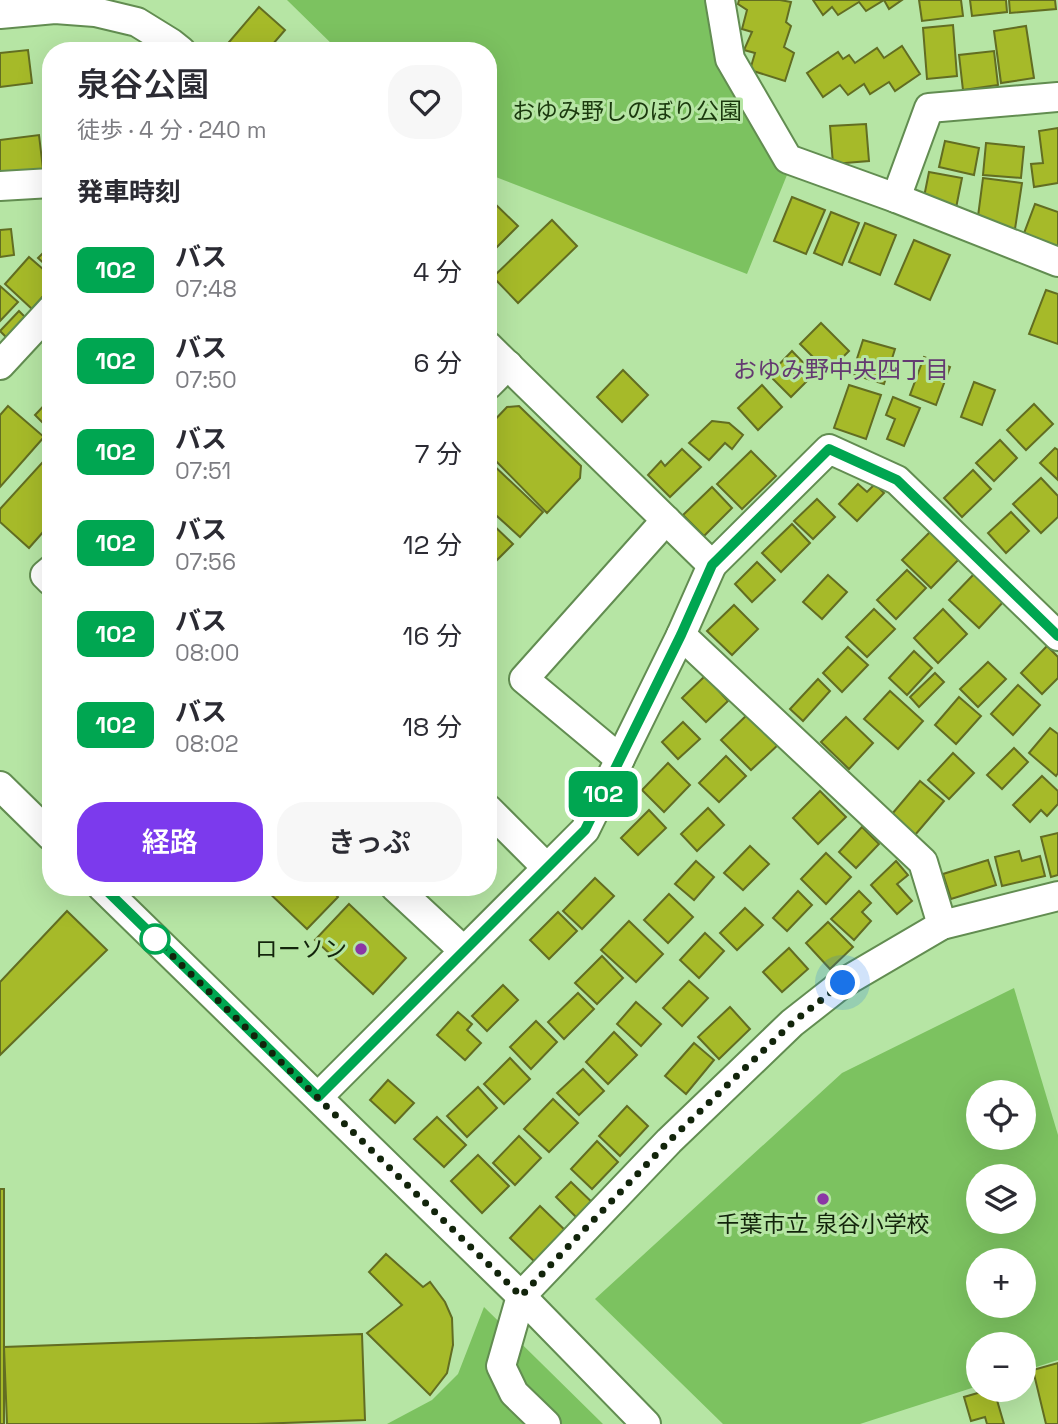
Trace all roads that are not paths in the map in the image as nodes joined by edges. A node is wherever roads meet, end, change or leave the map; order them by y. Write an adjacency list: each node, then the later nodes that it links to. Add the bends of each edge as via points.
1 (720, 0): 8 (street, via 730,59 788,159)
2 (142, 11): 3 (street, via 55,9); 4 (street)
3 (0, 14)
4 (170, 42)
5 (1058, 97): 8 (street, via 929,108)
6 (42, 184): 7 (street)
7 (0, 186)
8 (896, 198): 9 (street)
9 (1058, 262)
10 (42, 320): 12 (street)
11 (498, 355): 13 (street)
12 (0, 365)
13 (666, 520): 14 (street); 17 (street, via 524,679)
14 (712, 565): 15 (street); 16 (street, via 829,449 897,480)
15 (681, 635): 17 (street); 25 (street, via 923,863)
16 (1058, 636)
17 (620, 759): 21 (street, via 585,830)
18 (0, 786): 20 (street)
19 (497, 818): 21 (street)
20 (42, 825)
21 (547, 867): 26 (street)
22 (112, 896): 27 (street)
23 (405, 896): 26 (street)
24 (1058, 896): 25 (street)
25 (942, 925): 28 (street, via 843,983 792,1023 669,1141)
26 (464, 951): 27 (street)
27 (318, 1097): 28 (street)
28 (521, 1296): 29 (street, via 501,1366); 32 (street)
29 (514, 1394): 30 (street); 31 (street)
30 (512, 1424)
31 (545, 1424)
32 (646, 1424)

